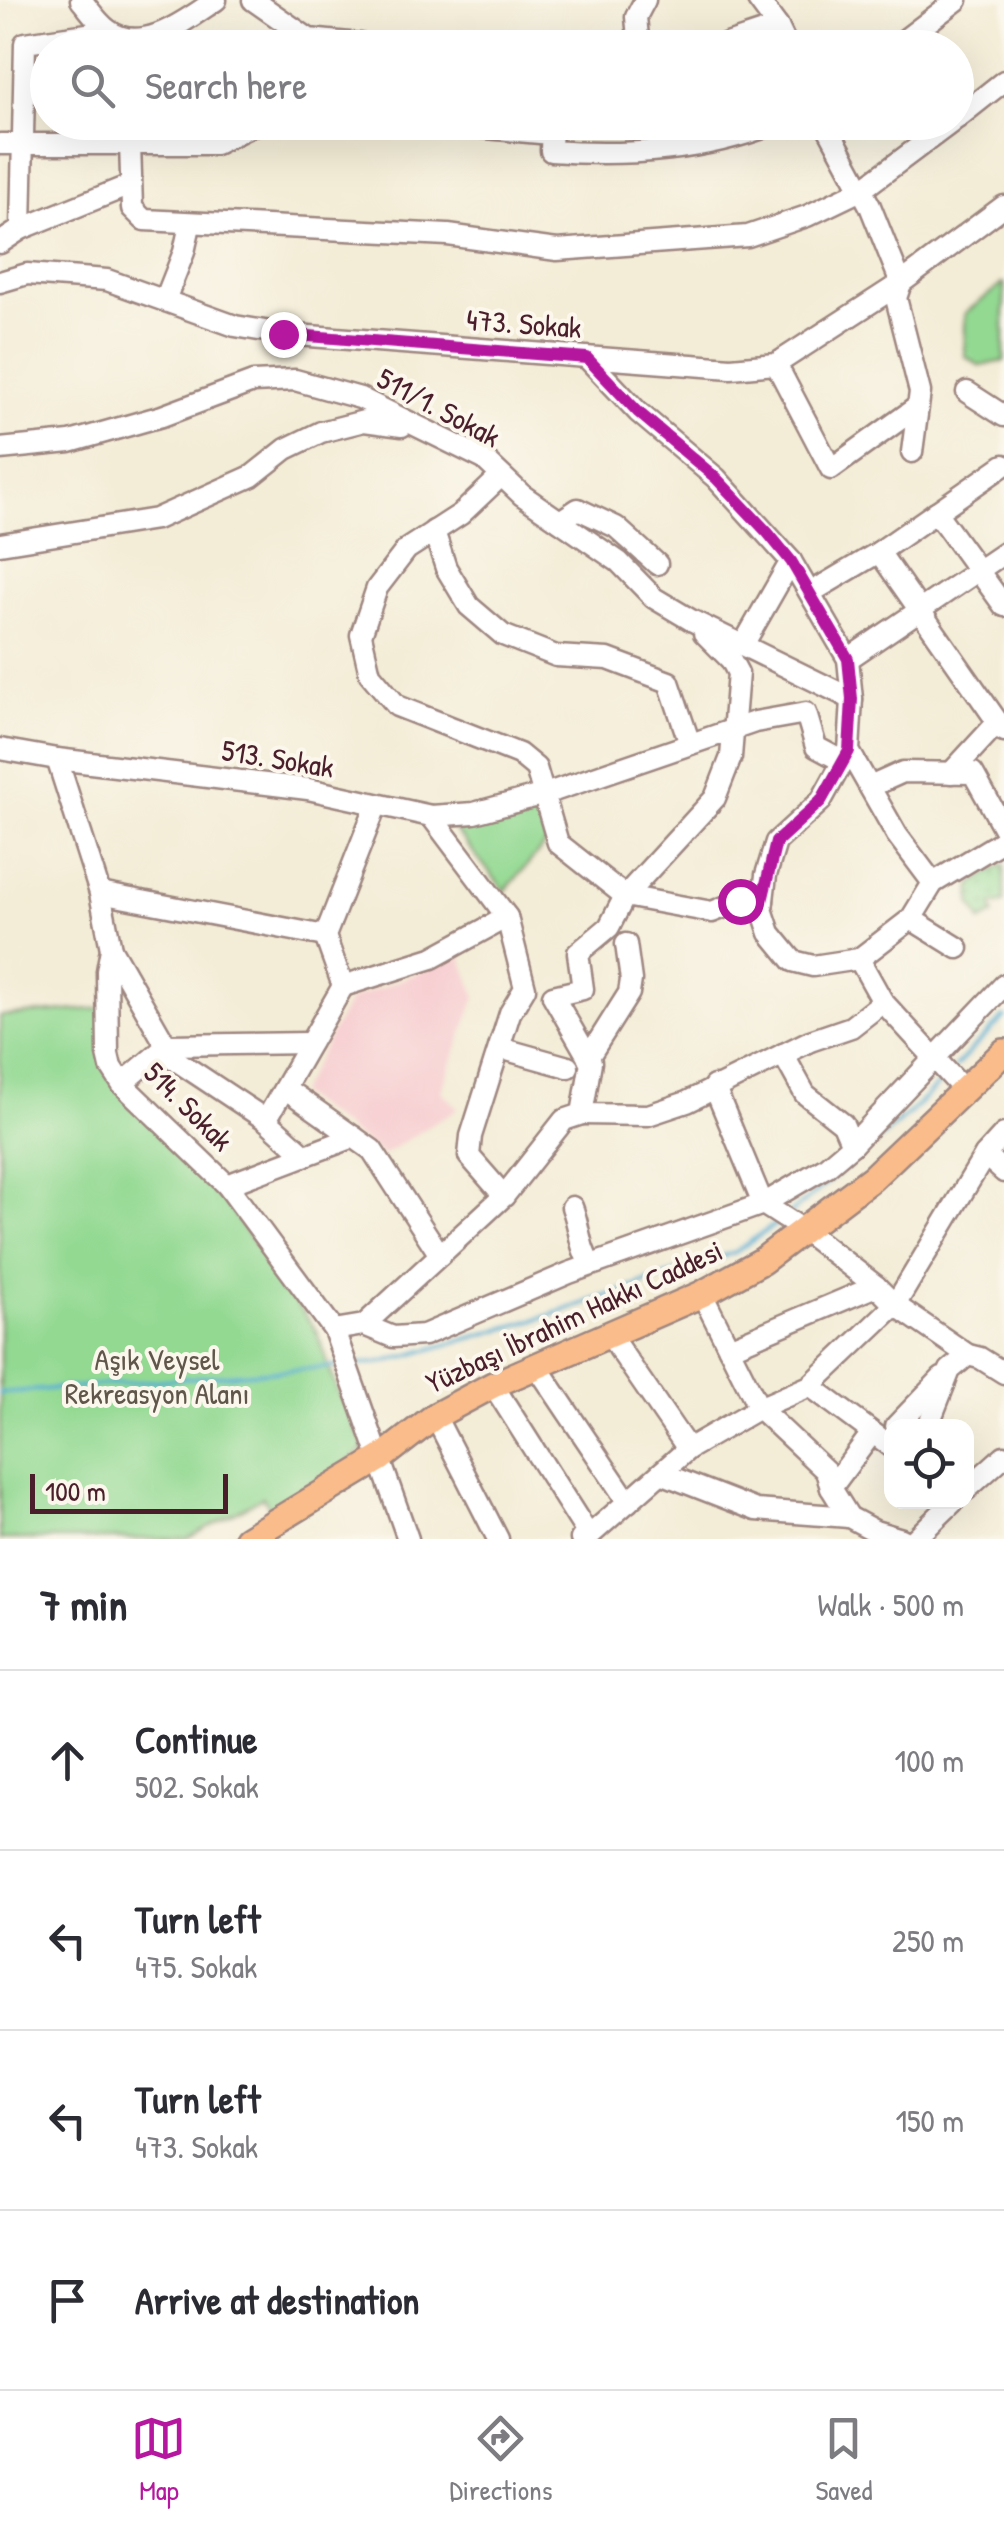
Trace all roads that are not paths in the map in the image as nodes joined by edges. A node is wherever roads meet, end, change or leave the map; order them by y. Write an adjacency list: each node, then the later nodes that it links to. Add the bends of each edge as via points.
1 (81, 0): 8 (street)
2 (216, 0): 9 (street)
3 (253, 0): 10 (street)
4 (645, 0): 11 (street)
5 (758, 0): 7 (street)
6 (957, 0): 14 (street)
7 (778, 27): 12 (street); 13 (street)
8 (107, 30)
9 (176, 30)
10 (295, 30)
11 (638, 30)
12 (769, 30)
13 (779, 30)
14 (918, 30)
15 (30, 42): 26 (street, via 24,43)
16 (1004, 81): 17 (street)
17 (974, 105)
18 (213, 140): 27 (street)
19 (223, 140): 27 (street)
20 (561, 140): 21 (street, via 597,155)
21 (722, 140)
22 (834, 140): 29 (street)
23 (928, 140): 29 (street)
24 (130, 143): 26 (street); 27 (street); 28 (street)
25 (0, 144): 26 (street)
26 (24, 144): 32 (street)
27 (215, 144)
28 (130, 185): 31 (street, via 132,208 144,220); 32 (street)
29 (860, 190): 31 (street, via 748,236 557,250 448,235); 35 (street)
30 (1004, 206): 35 (street, 473. Sokak)
31 (190, 224): 36 (street)
32 (20, 229): 33 (street)
33 (0, 243)
34 (0, 282): 36 (street, 473. Sokak, via 62,274)
35 (901, 282): 38 (street, 473. Sokak); 40 (street, via 896,298 920,392)
36 (165, 300): 37 (street, 473. Sokak, via 235,326 283,334)
37 (587, 358): 38 (street, 473. Sokak, via 731,368); 53 (street, via 716,478)
38 (776, 364): 40 (street, via 830,469)
39 (968, 392): 41 (street)
40 (917, 407): 44 (street)
41 (1004, 416)
42 (419, 428): 43 (street, 511/1. Sokak, via 360,398 295,380 254,382 70,442); 46 (street, 511/1. Sokak, via 484,460); 50 (street, via 364,420 321,432 252,476 156,519)
43 (0, 449)
44 (912, 452)
45 (1004, 466): 47 (street)
46 (501, 476): 48 (street, 511/1. Sokak); 49 (street)
47 (936, 512): 51 (street); 55 (street)
48 (560, 521): 54 (street, via 578,508 616,527); 59 (street, 511/1. Sokak)
49 (434, 532): 66 (street, via 469,606 503,635 556,656 608,659 669,682); 72 (street, via 408,549 377,588 361,634 370,674 397,706 519,754 536,768)
50 (0, 544)
51 (878, 552): 56 (street); 58 (street)
52 (1004, 553): 55 (street)
53 (791, 561): 56 (street); 60 (street)
54 (657, 564)
55 (979, 570): 57 (street); 58 (street)
56 (810, 594): 61 (street)
57 (1004, 606)
58 (920, 612): 61 (street); 64 (street)
59 (691, 620): 60 (street, 511/1. Sokak); 65 (street, via 738,673)
60 (743, 644): 63 (street, 511/1. Sokak)
61 (848, 659): 63 (street)
62 (1004, 692): 64 (street)
63 (852, 699): 68 (street)
64 (996, 720): 70 (street)
65 (734, 731): 66 (street, 513. Sokak); 68 (street, 513. Sokak, via 806,713 816,747); 79 (street, via 714,798)
66 (690, 744): 72 (street, 513. Sokak)
67 (0, 748): 69 (street, 513. Sokak)
68 (846, 756): 71 (street); 80 (street, via 821,801 776,842)
69 (57, 759): 73 (street, 513. Sokak, via 308,789); 78 (street, 514. Sokak)
70 (951, 773): 71 (street, via 904,772); 75 (street, via 974,773)
71 (872, 786): 77 (street)
72 (544, 794): 74 (street, 513. Sokak, via 474,813); 79 (street, via 558,842)
73 (376, 806): 74 (street, 513. Sokak); 83 (street)
74 (431, 816): 81 (street)
75 (1004, 829)
76 (1004, 840): 77 (street)
77 (933, 884): 82 (street)
78 (100, 892): 83 (street); 86 (street, 514. Sokak)
79 (625, 896): 80 (street, via 712,912); 91 (street, via 610,926 578,952 583,989)
80 (762, 901): 87 (street, via 770,933 793,961 813,966)
81 (507, 917): 89 (street, via 432,958); 90 (street)
82 (911, 918): 85 (street); 87 (street)
83 (324, 936): 89 (street)
84 (626, 944): 98 (street, via 629,993)
85 (958, 948)
86 (112, 949): 94 (street); 101 (street, 514. Sokak, via 108,1054)
87 (859, 959): 92 (street)
88 (1004, 985): 100 (street)
89 (343, 986): 93 (street)
90 (525, 988): 91 (street); 95 (street)
91 (553, 996): 98 (street)
92 (883, 1002): 97 (street, via 851,1028); 100 (street)
93 (310, 1043): 94 (street); 103 (street)
94 (168, 1045): 101 (street); 105 (street, via 174,1059)
95 (500, 1048): 99 (street); 113 (street, via 470,1156)
96 (1004, 1052): 100 (main road, Yüzbaşı İbrahim Hakkı Caddesi)
97 (783, 1054): 102 (street); 108 (street, via 806,1094 844,1124)
98 (588, 1058): 104 (street)
99 (568, 1068)
100 (947, 1072): 108 (street); 116 (main road, Yüzbaşı İbrahim Hakkı Caddesi, via 872,1178)
101 (122, 1084): 112 (street, 514. Sokak)
102 (714, 1086): 104 (street, via 648,1115); 114 (street)
103 (286, 1089): 105 (street); 107 (street)
104 (582, 1114): 113 (street, via 564,1120)
105 (266, 1120): 109 (street)
106 (1004, 1134): 110 (street)
107 (354, 1137): 109 (street); 117 (street, via 372,1150)
108 (852, 1145): 114 (street)
109 (305, 1156): 112 (street)
110 (985, 1156): 111 (street); 121 (street)
111 (1004, 1172)
112 (227, 1185): 123 (street, 514. Sokak)
113 (504, 1196): 117 (street)
114 (763, 1204): 116 (street); 118 (street)
115 (572, 1207): 118 (street)
116 (802, 1229): 119 (street); 120 (main road, Yüzbaşı İbrahim Hakkı Caddesi, via 762,1261)
117 (440, 1254): 122 (street)
118 (590, 1266): 122 (street, via 424,1335 394,1338)
119 (876, 1286): 121 (street); 125 (street)
120 (702, 1294): 124 (main road, Yüzbaşı İbrahim Hakkı Caddesi); 125 (street)
121 (895, 1306): 126 (street); 131 (street)
122 (364, 1324): 123 (street)
123 (334, 1330): 140 (street, 514. Sokak)
124 (609, 1334): 127 (main road, Yüzbaşı İbrahim Hakkı Caddesi); 138 (street)
125 (729, 1348): 132 (street)
126 (968, 1356): 128 (street); 129 (street)
127 (536, 1365): 130 (main road, Yüzbaşı İbrahim Hakkı Caddesi); 144 (street)
128 (950, 1370): 134 (street); 135 (street)
129 (1004, 1373)
130 (493, 1385): 133 (main road, Yüzbaşı İbrahim Hakkı Caddesi); 148 (street)
131 (810, 1386): 132 (street); 136 (street)
132 (760, 1408): 138 (street); 143 (street, via 826,1471)
133 (436, 1416): 140 (main road, Yüzbaşı İbrahim Hakkı Caddesi); 150 (street)
134 (903, 1419)
135 (931, 1419)
136 (884, 1434)
137 (884, 1439): 143 (street)
138 (688, 1450): 141 (street)
139 (1004, 1456): 142 (street)
140 (381, 1458): 147 (street, 514. Sokak); 149 (main road, Yüzbaşı İbrahim Hakkı Caddesi)
141 (661, 1473): 144 (street); 146 (street, via 756,1510)
142 (974, 1483)
143 (831, 1488): 146 (street)
144 (628, 1502): 148 (street)
145 (942, 1509): 152 (street)
146 (849, 1517): 151 (street)
147 (406, 1538)
148 (585, 1538)
149 (247, 1539)
150 (498, 1539)
151 (902, 1539)
152 (915, 1539)

